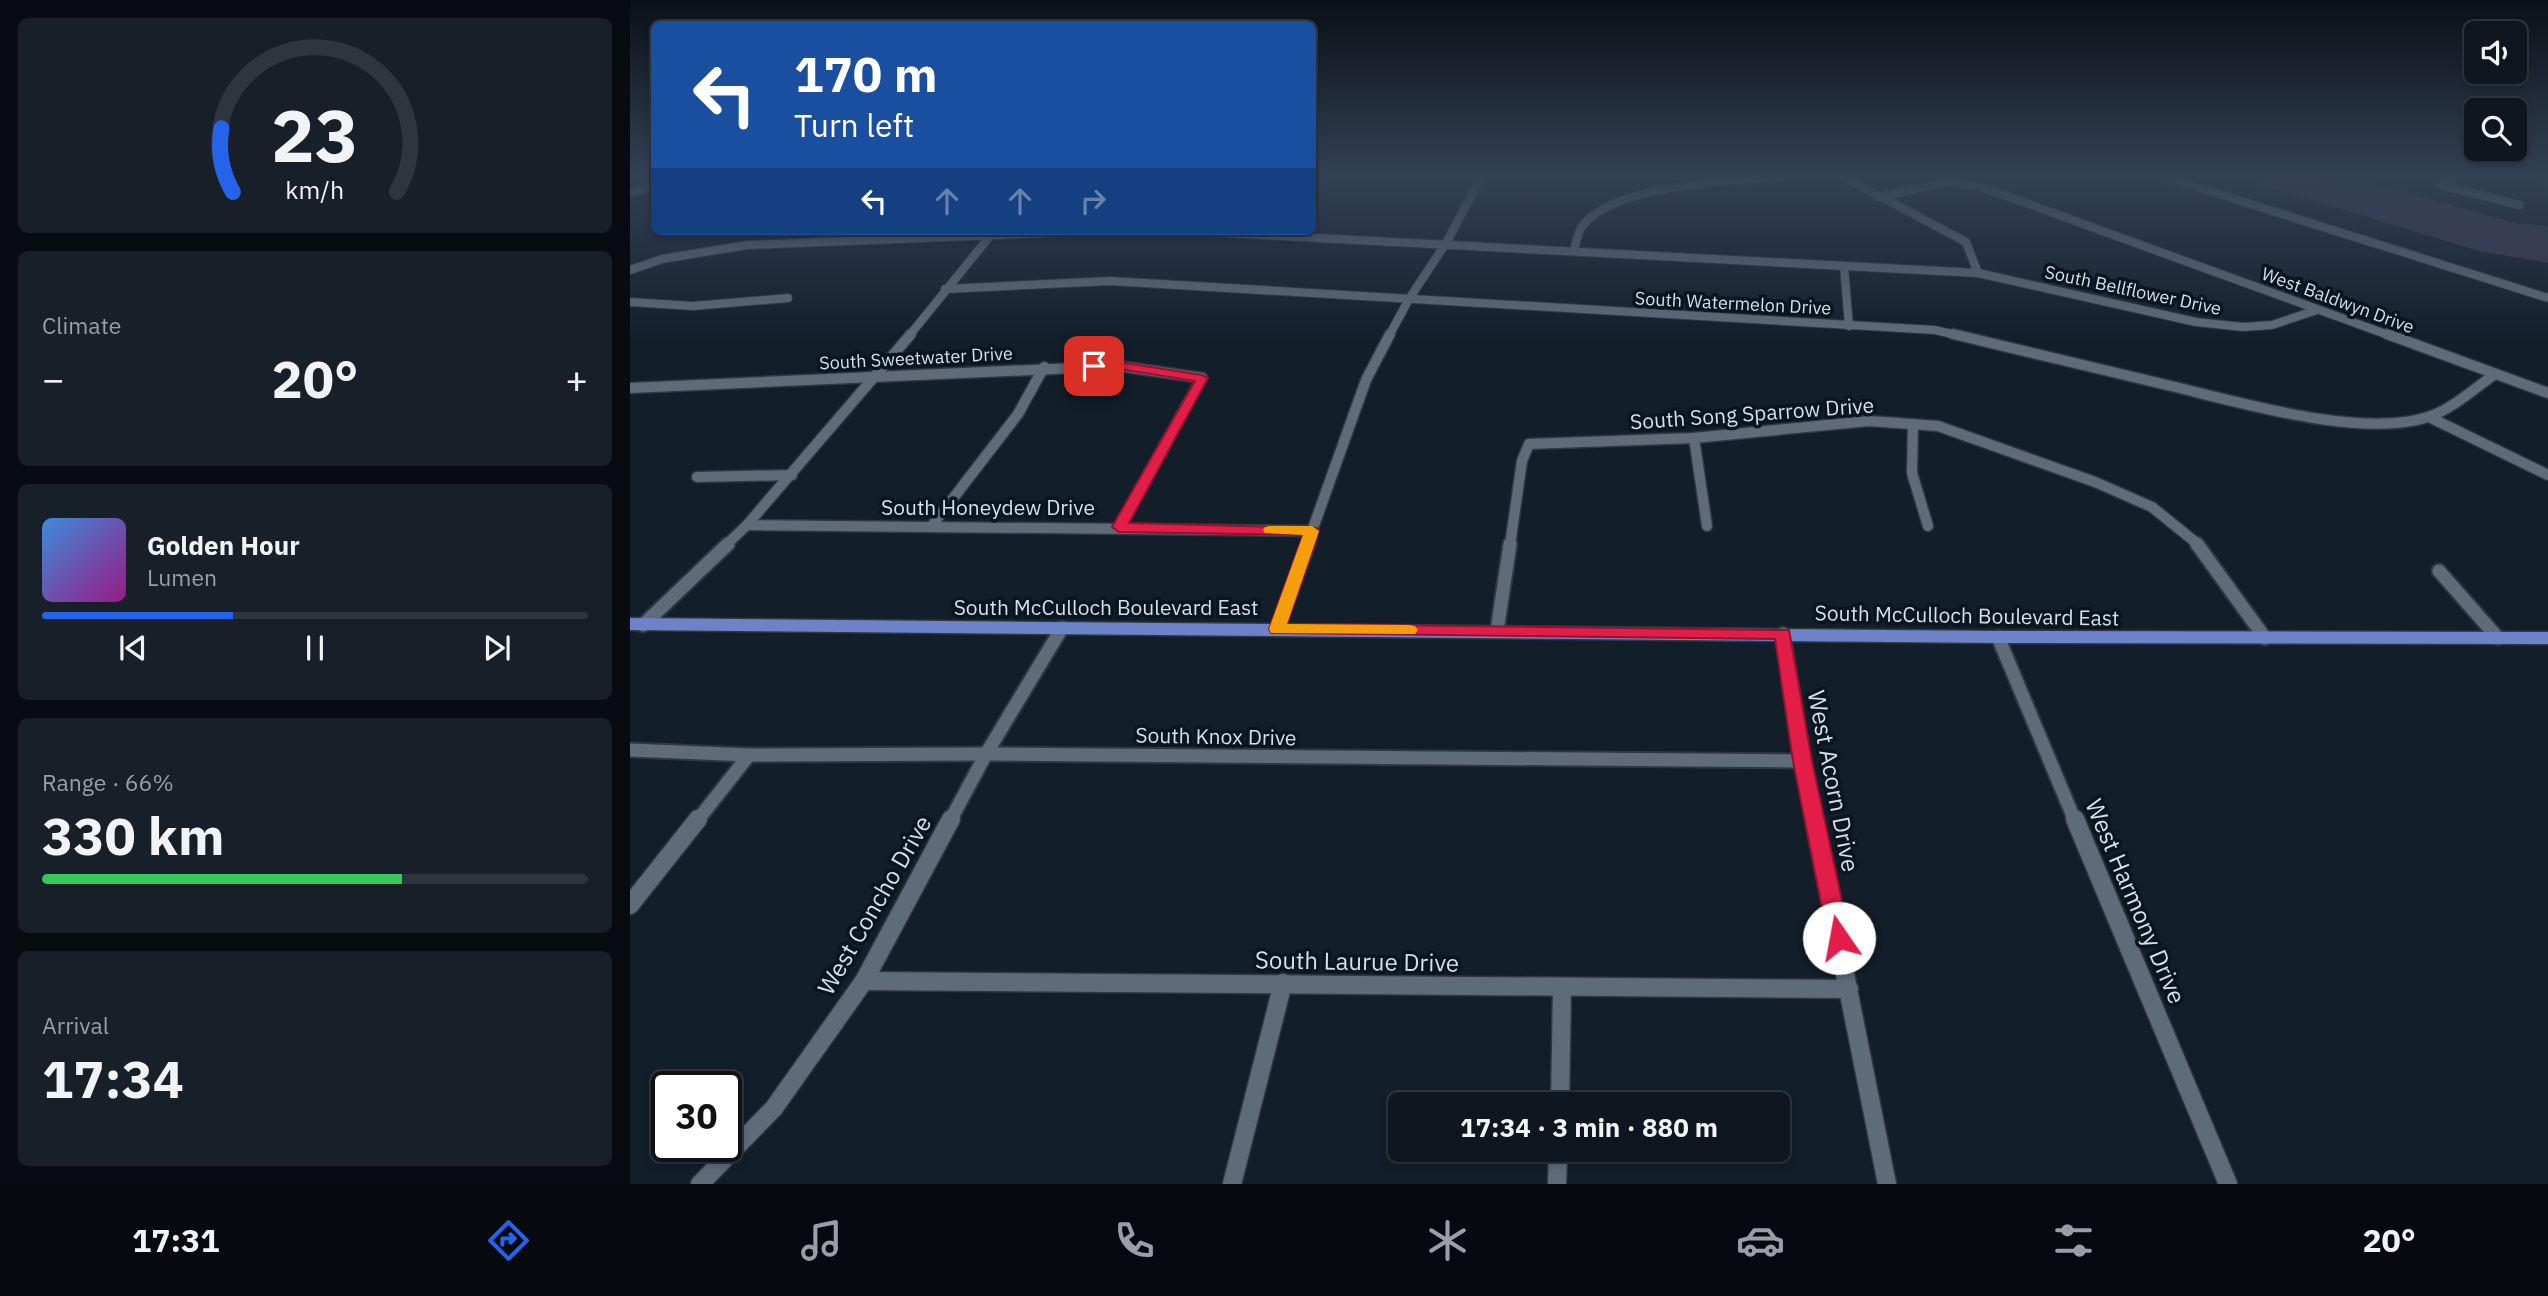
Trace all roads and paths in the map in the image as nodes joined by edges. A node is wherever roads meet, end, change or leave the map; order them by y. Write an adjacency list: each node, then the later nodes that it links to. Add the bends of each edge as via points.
1 (1452, 231): 9 (street)
2 (1580, 231): 10 (street)
3 (1944, 231): 13 (street, via 1966,243)
4 (2102, 231): 19 (street, West Baldwyn Drive)
5 (2337, 231): 16 (street)
6 (1012, 235): 8 (street)
7 (1273, 235): 9 (street, South Bellflower Drive)
8 (990, 236): 12 (street, via 747,245 662,259); 14 (street)
9 (1446, 243): 10 (street, South Bellflower Drive); 17 (street)
10 (1574, 250): 11 (street, South Bellflower Drive)
11 (1844, 266): 13 (street, South Bellflower Drive); 20 (street)
12 (630, 270)
13 (1978, 273): 19 (street, South Bellflower Drive, via 2196,322 2272,325)
14 (945, 289): 17 (street, South Watermelon Drive, via 1110,281); 23 (street)
15 (788, 298): 18 (street, via 692,306)
16 (2548, 298)
17 (1409, 299): 20 (street, South Watermelon Drive); 37 (street, via 1366,380)
18 (630, 302)
19 (2317, 310): 22 (street, West Baldwyn Drive)
20 (1849, 326): 26 (street, South Watermelon Drive, via 1935,330 2318,418 2380,424)
21 (1044, 367): 23 (street, South Sweetwater Drive); 35 (street, via 1018,414); 36 (street, South Sweetwater Drive, via 1119,366 1202,378)
22 (2495, 374): 25 (street, West Baldwyn Drive); 26 (street, South Watermelon Drive)
23 (878, 375): 24 (street, South Sweetwater Drive); 29 (street)
24 (630, 388)
25 (2548, 393)
26 (2429, 417): 30 (street)
27 (1913, 424): 28 (street, South Song Sparrow Drive, via 1870,421); 34 (street, via 1912,472); 45 (street, South Song Sparrow Drive, via 1938,426 2152,507 2197,543)
28 (1694, 438): 33 (street); 42 (street, South Song Sparrow Drive, via 1529,444 1522,461)
29 (792, 475): 31 (street); 32 (street)
30 (2548, 475)
31 (697, 477)
32 (747, 525): 35 (street, South Honeydew Drive); 39 (street)
33 (1707, 526)
34 (1928, 526)
35 (931, 527): 36 (street, South Honeydew Drive)
36 (1119, 527): 37 (street, South Honeydew Drive)
37 (1312, 531): 41 (street)
38 (2439, 572): 46 (street)
39 (636, 624): 40 (main road, South McCulloch Boulevard East)
40 (1062, 628): 41 (main road, South McCulloch Boulevard East); 49 (street, West Concho Drive)
41 (1277, 629): 42 (main road, South McCulloch Boulevard East)
42 (1497, 631): 43 (main road, South McCulloch Boulevard East)
43 (1783, 634): 44 (main road, South McCulloch Boulevard East); 51 (street, West Acorn Drive)
44 (1998, 637): 45 (main road, South McCulloch Boulevard East); 63 (street, West Harmony Drive)
45 (2265, 638): 46 (main road, South McCulloch Boulevard East)
46 (2498, 638): 47 (main road, South McCulloch Boulevard East)
47 (2548, 638)
48 (630, 750): 50 (street, South Knox Drive)
49 (986, 754): 50 (street, South Knox Drive); 51 (street, South Knox Drive); 53 (street, West Concho Drive)
50 (749, 755): 52 (street)
51 (1802, 761): 56 (street, West Acorn Drive)
52 (630, 905)
53 (864, 981): 54 (street, South Laurue Drive); 59 (street, West Concho Drive, via 774,1108)
54 (1283, 984): 55 (street, South Laurue Drive); 60 (street)
55 (1562, 989): 56 (street, South Laurue Drive); 57 (street)
56 (1849, 989): 62 (street, West Acorn Drive)
57 (1559, 1092)
58 (1558, 1162): 61 (street)
59 (700, 1184)
60 (1232, 1184)
61 (1558, 1184)
62 (1887, 1184)
63 (2228, 1184)

